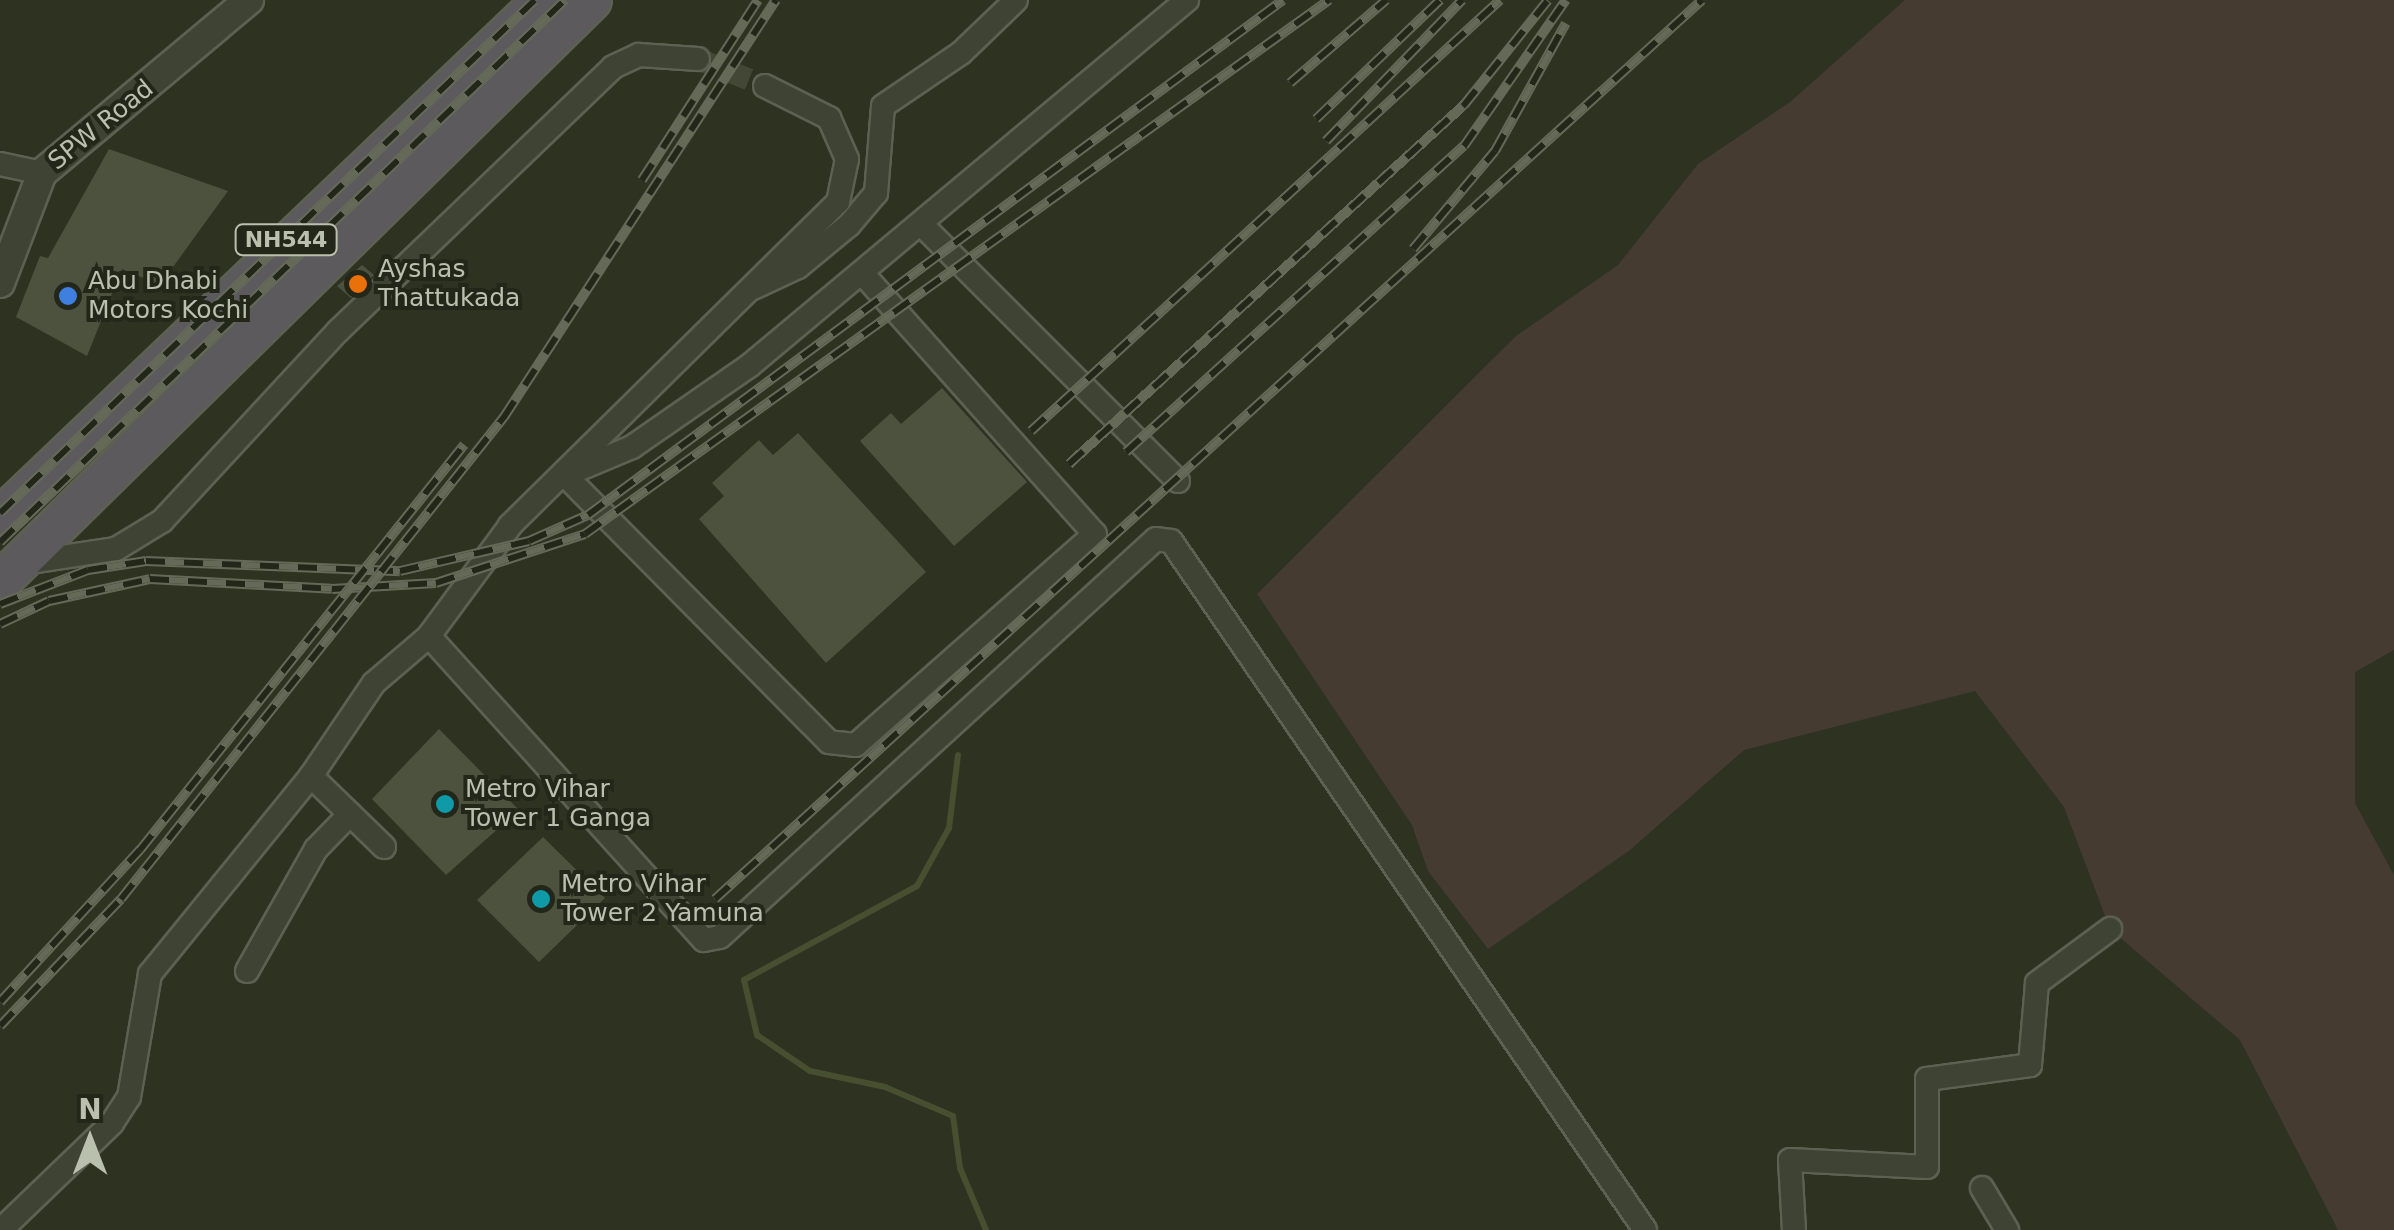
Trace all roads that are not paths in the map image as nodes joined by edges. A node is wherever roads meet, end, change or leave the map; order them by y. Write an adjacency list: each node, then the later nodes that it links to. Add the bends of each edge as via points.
1 (249, 0): 9 (street, SPW Road)
2 (543, 0): 16 (highway, NH544)
3 (592, 0): 17 (highway, NH544)
4 (1016, 0): 13 (street, via 961,53 883,106 876,193 849,225 798,268)
5 (1187, 0): 10 (street)
6 (698, 59): 17 (street, via 639,55 613,67 338,331 162,521 116,549)
7 (765, 86): 13 (street, via 829,118 847,159 845,182 838,202)
8 (0, 164): 9 (street)
9 (42, 173): 12 (street, SPW Road)
10 (922, 226): 11 (street); 15 (street)
11 (863, 274): 14 (street, via 632,447); 14 (street, via 1095,534 856,745 829,742)
12 (0, 283)
13 (736, 296): 14 (street)
14 (565, 475): 18 (street, via 510,526)
15 (1178, 480)
16 (0, 518)
17 (7, 568)
18 (429, 636): 19 (street, via 374,683); 26 (street, via 704,940 720,937 1156,539 1171,541)
19 (311, 776): 20 (street); 25 (street, via 150,974 128,1097 112,1123)
20 (350, 814): 21 (street); 23 (street, via 316,849)
21 (384, 847)
22 (2110, 929): 27 (street, via 2037,983 2030,1065 1927,1079 1927,1167 1790,1160)
23 (247, 971)
24 (1982, 1188): 28 (street)
25 (1, 1230)
26 (1645, 1230)
27 (1794, 1230)
28 (2007, 1230)

